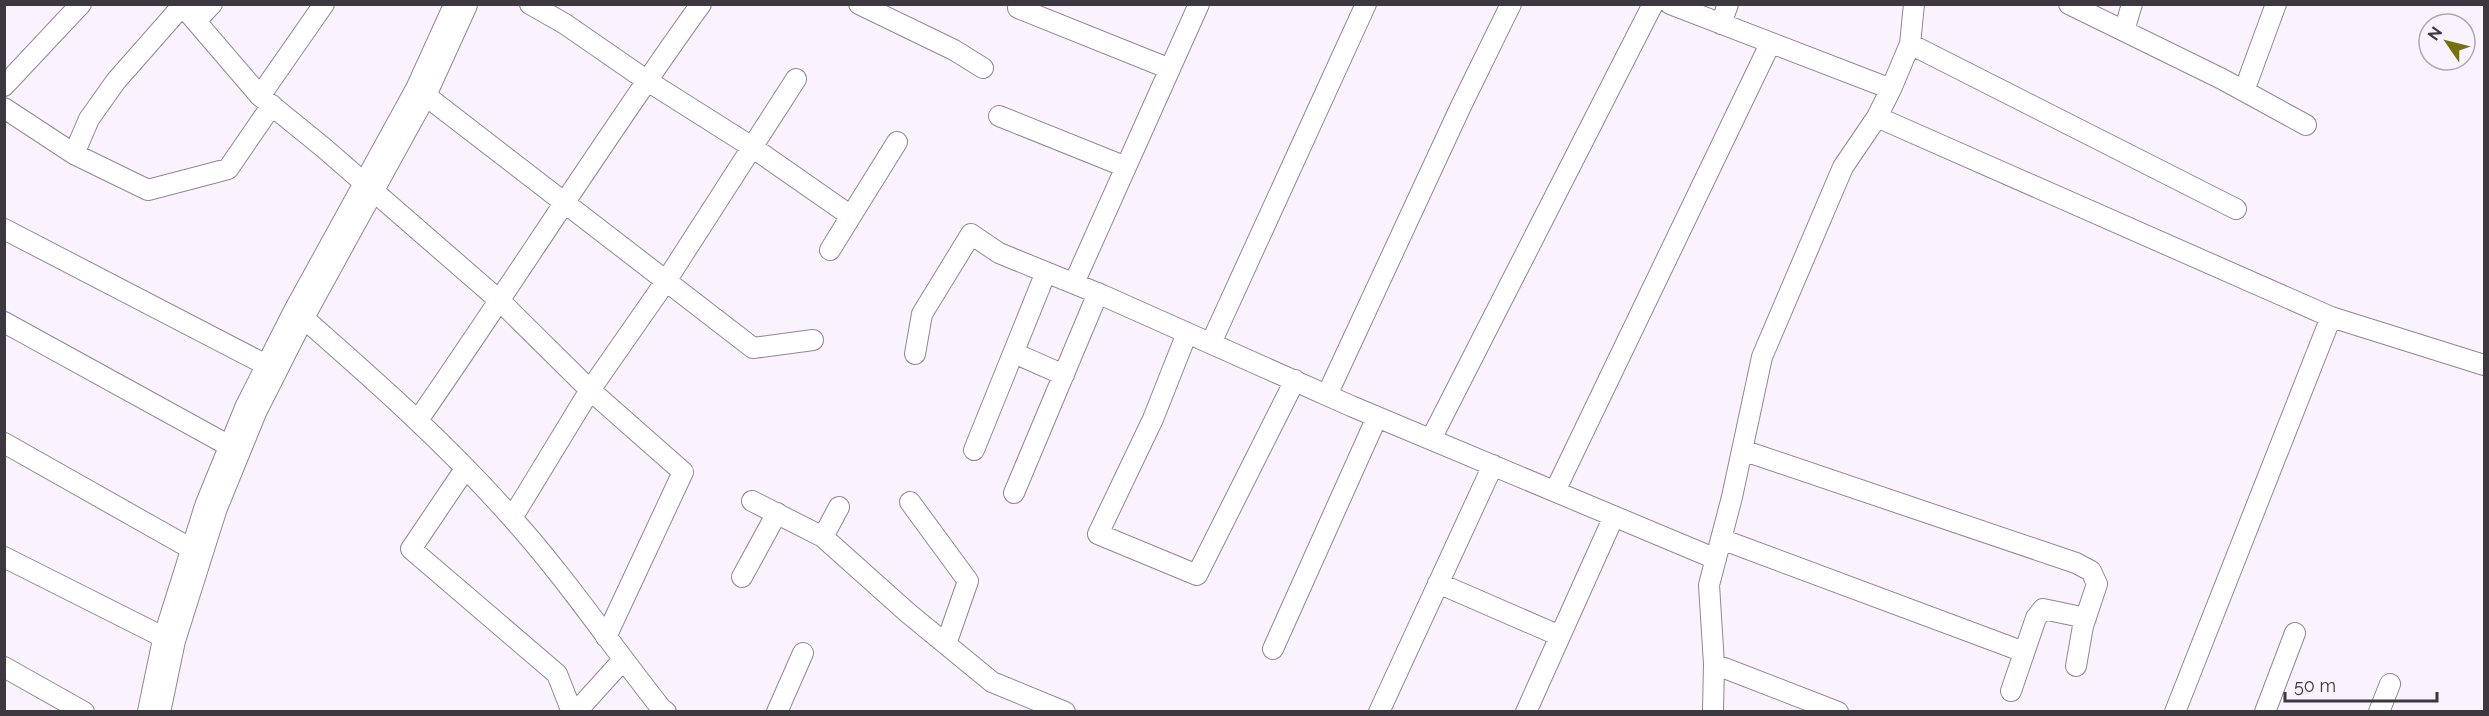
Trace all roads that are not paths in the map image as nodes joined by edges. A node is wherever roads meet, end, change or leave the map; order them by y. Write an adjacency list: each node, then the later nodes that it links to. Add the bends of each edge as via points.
1 (81, 4): 28 (street)
2 (212, 4): 19 (street)
3 (324, 4): 32 (street)
4 (461, 4): 31 (main road)
5 (531, 4): 27 (street)
6 (701, 4): 27 (street)
7 (860, 4): 24 (street)
8 (1199, 4): 25 (street)
9 (1366, 4): 57 (street)
10 (1510, 4): 65 (street)
11 (1653, 4): 68 (street)
12 (1670, 4): 20 (street)
13 (1728, 4): 20 (street)
14 (1914, 4): 23 (street)
15 (2069, 4): 21 (street)
16 (2132, 4): 21 (street)
17 (2277, 4): 30 (street)
18 (1018, 8): 25 (street)
19 (186, 11): 32 (street); 39 (street, via 116,81 89,119)
20 (1721, 24): 22 (street)
21 (2124, 31): 30 (street)
22 (1770, 44): 29 (street); 75 (street)
23 (1910, 44): 29 (street); 43 (street)
24 (983, 68)
25 (1170, 69): 40 (street)
26 (796, 79): 38 (street)
27 (646, 81): 38 (street); 42 (street)
28 (4, 86)
29 (1891, 89): 35 (street)
30 (2244, 91): 36 (street)
31 (421, 92): 41 (main road); 42 (street)
32 (266, 101): 39 (street, via 228,169 148,190); 41 (street)
33 (4, 108): 39 (street)
34 (999, 116): 40 (street)
35 (1877, 117): 53 (street); 72 (street, via 1843,167 1762,357)
36 (2306, 125)
37 (897, 142): 44 (street)
38 (752, 147): 44 (street); 48 (street)
39 (74, 154)
40 (1126, 167): 49 (street)
41 (369, 188): 51 (street); 52 (main road)
42 (566, 201): 48 (street); 51 (street)
43 (2236, 208)
44 (851, 216): 46 (street)
45 (4, 229): 61 (street)
46 (830, 250)
47 (1046, 272): 49 (street); 58 (street); 59 (street, via 999,253 971,234 922,314)
48 (666, 281): 56 (street, via 753,348); 64 (street)
49 (1074, 283): 50 (street)
50 (1098, 293): 55 (street); 62 (street)
51 (500, 301): 64 (street); 67 (street)
52 (299, 314): 61 (main road); 67 (street)
53 (2331, 317): 60 (street); 115 (street)
54 (4, 322): 70 (street)
55 (1187, 333): 57 (street); 63 (street, via 1153,419 1098,534 1197,575)
56 (813, 340)
57 (1211, 343): 63 (street)
58 (1014, 353): 62 (street); 71 (street)
59 (915, 354)
60 (2484, 365)
61 (272, 368): 70 (main road)
62 (1064, 375): 76 (street)
63 (1294, 380): 65 (street)
64 (590, 390): 82 (street); 93 (street, via 683,472)
65 (1327, 395): 66 (street)
66 (1377, 417): 68 (street); 96 (street)
67 (418, 420): 74 (street)
68 (1431, 439): 73 (street)
69 (4, 443): 85 (street)
70 (235, 449): 85 (main road)
71 (974, 450)
72 (1742, 450): 84 (street); 90 (street, via 2076,563 2091,571 2097,584)
73 (1493, 465): 75 (street); 89 (street)
74 (465, 469): 82 (street); 108 (street, via 411,549 557,674)
75 (1555, 491): 81 (street)
76 (1014, 493)
77 (752, 501): 80 (street)
78 (910, 502): 95 (street, via 968,581)
79 (839, 507): 83 (street)
80 (777, 513): 83 (street); 88 (street)
81 (1614, 516): 87 (street); 92 (street)
82 (512, 518): 93 (street)
83 (823, 537): 95 (street)
84 (1721, 540): 87 (street); 98 (street)
85 (197, 552): 94 (main road)
86 (4, 557): 94 (street)
87 (1716, 559): 100 (street, via 1710,585)
88 (742, 577)
89 (1438, 583): 92 (street); 111 (street)
90 (2086, 618): 98 (street, via 2043,609); 101 (street)
91 (2295, 633): 116 (street)
92 (1560, 636): 112 (street)
93 (606, 637): 99 (street)
94 (169, 640): 105 (main road)
95 (946, 644): 110 (street, via 992,682)
96 (1273, 649)
97 (803, 652): 109 (street)
98 (2024, 652): 104 (street)
99 (623, 660): 106 (street); 108 (street)
100 (1714, 664): 113 (street); 114 (street)
101 (2076, 666)
102 (4, 667): 107 (street)
103 (2390, 684): 117 (street)
104 (2010, 691)
105 (157, 710)
106 (662, 710)
107 (84, 711)
108 (574, 711)
109 (777, 711)
110 (1065, 711)
111 (1379, 711)
112 (1526, 711)
113 (1713, 711)
114 (1838, 711)
115 (2175, 711)
116 (2265, 711)
117 (2379, 711)

